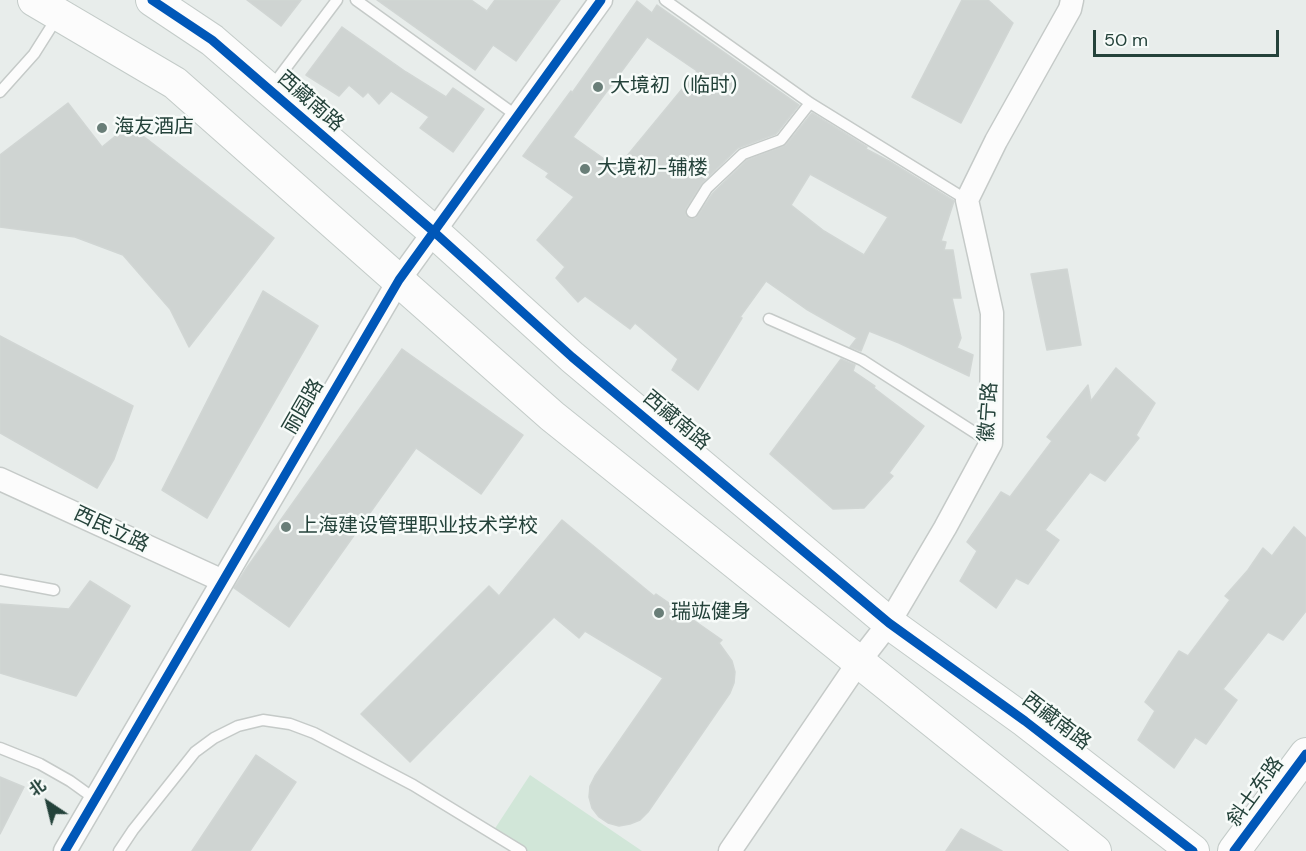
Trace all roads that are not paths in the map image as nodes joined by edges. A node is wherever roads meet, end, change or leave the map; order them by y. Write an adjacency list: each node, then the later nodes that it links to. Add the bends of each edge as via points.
1 (152, 0): 8 (main road, 西藏南路, via 212,40)
2 (337, 0): 8 (lane)
3 (356, 0): 11 (lane)
4 (601, 0): 11 (street, 丽园路)
5 (665, 0): 10 (lane)
6 (1072, 0): 12 (street)
7 (46, 7): 9 (lane, via 34,54); 15 (main road, via 175,83)
8 (269, 90): 14 (main road, 西藏南路)
9 (0, 92)
10 (810, 103): 12 (lane); 13 (lane, via 781,140 743,154 707,188)
11 (517, 116): 14 (street, 丽园路)
12 (967, 200): 17 (street, 徽宁路, via 992,313)
13 (692, 212)
14 (434, 231): 15 (street, 丽园路); 22 (main road, 西藏南路, via 572,357)
15 (399, 280): 20 (street, 丽园路); 23 (main road, via 552,416)
16 (769, 320): 17 (lane, via 862,360)
17 (991, 442): 22 (street, 徽宁路)
18 (0, 480): 20 (street, 西民立路)
19 (0, 580): 21 (lane)
20 (223, 581): 26 (street, 丽园路)
21 (54, 590)
22 (889, 623): 23 (street, 徽宁路); 33 (main road, 西藏南路, via 1025,721)
23 (858, 663): 31 (street, 徽宁路); 32 (main road)
24 (0, 748): 26 (lane, via 40,764)
25 (1306, 754): 34 (main road, 斜土东路)
26 (95, 799): 28 (street, 丽园路)
27 (507, 847): 29 (lane, via 413,785 314,733 263,720 238,726 195,752); 30 (lane)
28 (65, 851)
29 (119, 851)
30 (521, 851)
31 (730, 851)
32 (1095, 851)
33 (1193, 851)
34 (1234, 851)

